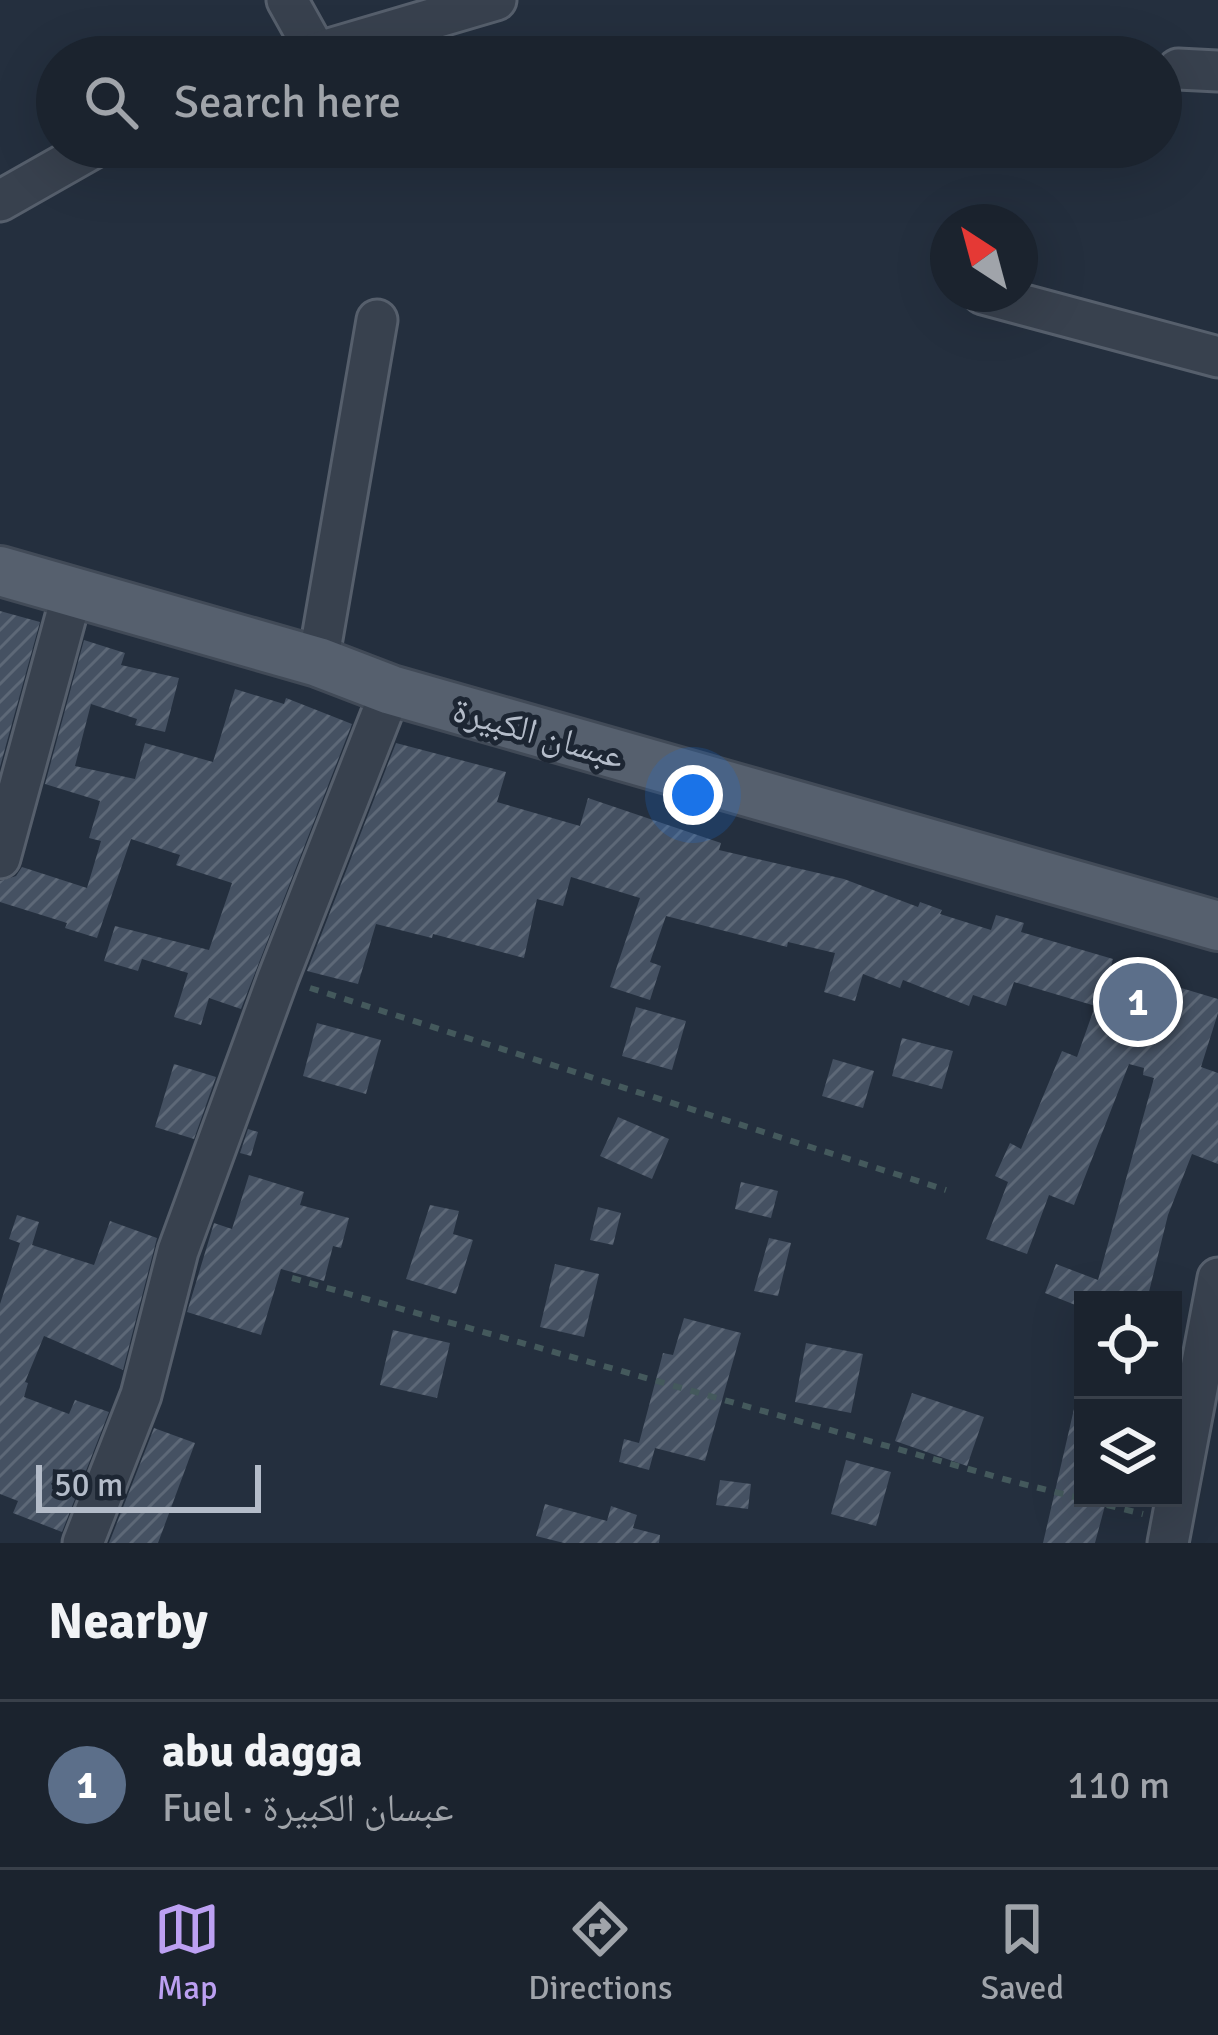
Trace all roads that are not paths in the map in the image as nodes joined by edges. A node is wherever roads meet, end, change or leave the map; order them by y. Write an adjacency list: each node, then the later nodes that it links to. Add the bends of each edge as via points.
1 (287, 0): 3 (street)
2 (496, 0): 4 (street)
3 (302, 36)
4 (371, 36)
5 (1182, 69): 6 (street)
6 (1218, 70)
7 (58, 168): 8 (street)
8 (0, 201)
9 (1038, 309): 11 (street)
10 (377, 320): 14 (street)
11 (1218, 358)
12 (0, 571): 13 (main road, عبسان الكبيرة)
13 (73, 594): 14 (main road, عبسان الكبيرة); 16 (street)
14 (318, 662): 15 (main road, عبسان الكبيرة)
15 (391, 690): 17 (main road, عبسان الكبيرة); 20 (street, via 178,1251 141,1395)
16 (0, 858)
17 (1218, 926)
18 (1218, 1278): 19 (street)
19 (1169, 1532)
20 (83, 1543)

